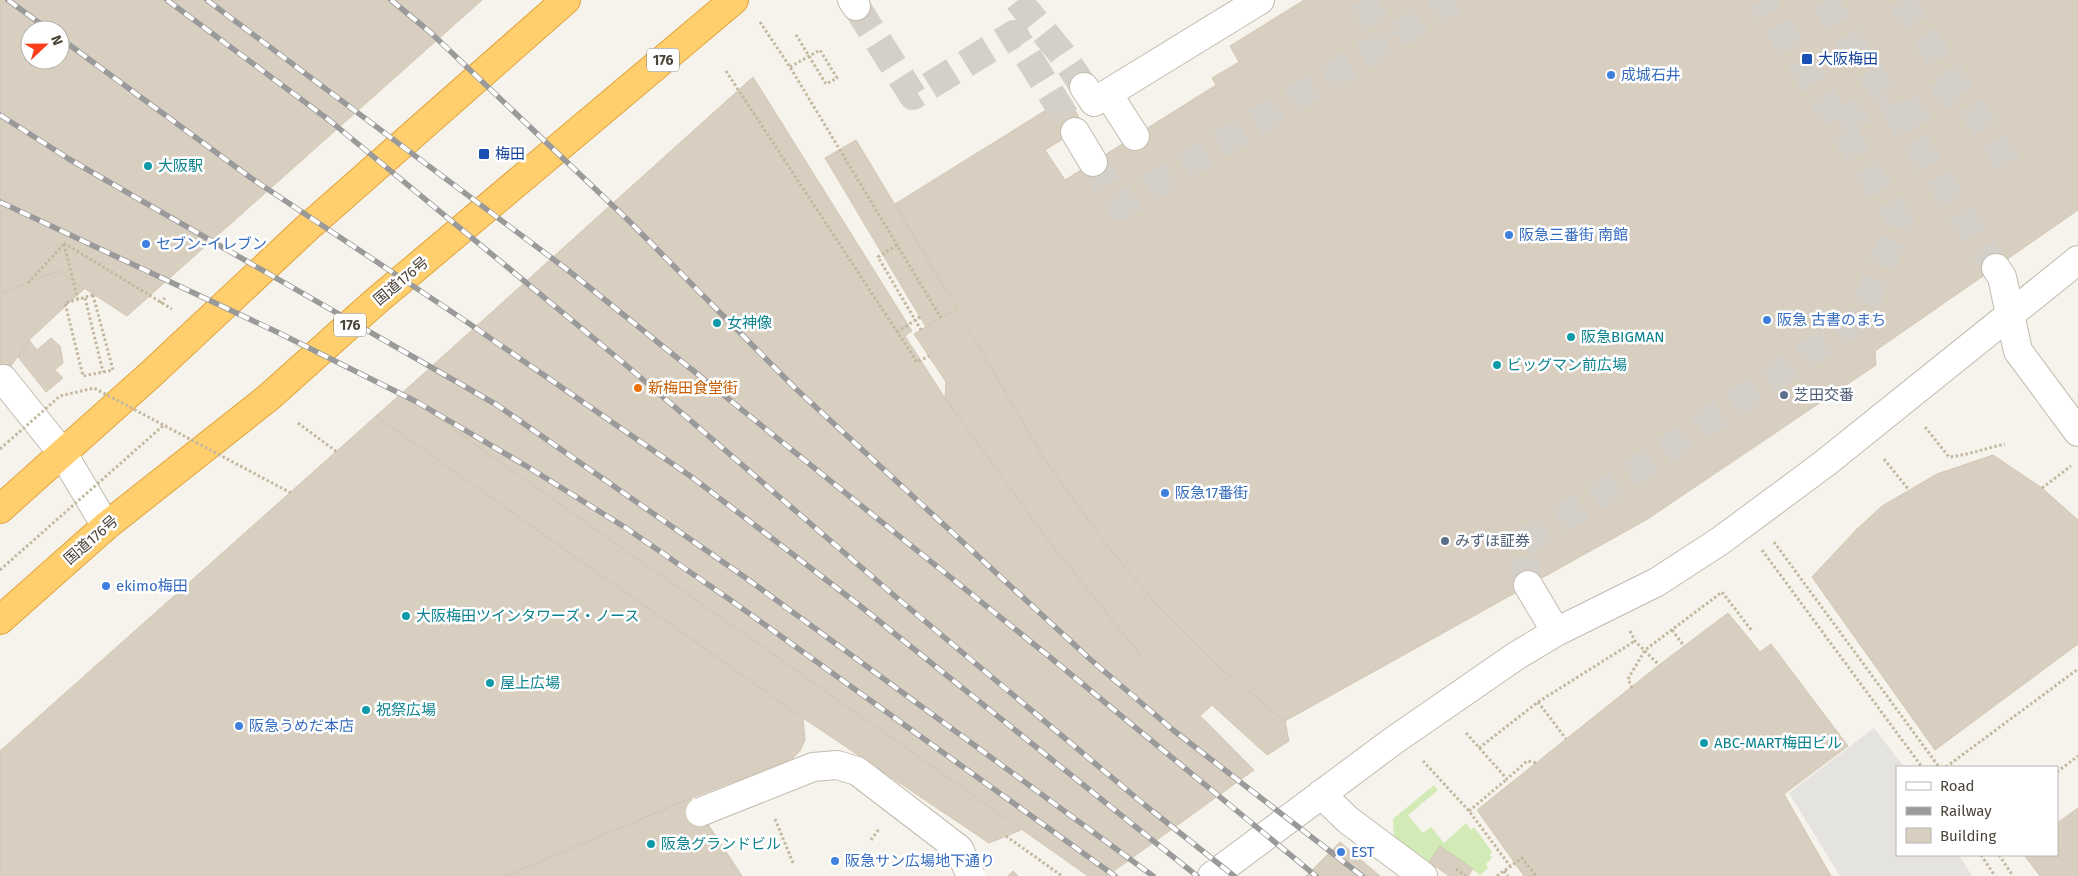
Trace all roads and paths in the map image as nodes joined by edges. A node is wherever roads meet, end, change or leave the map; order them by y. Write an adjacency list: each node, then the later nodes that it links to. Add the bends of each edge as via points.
1 (566, 0): 37 (highway, via 307,228)
2 (734, 0): 44 (highway, 国道176号 / 176, via 375,302 269,397)
3 (1260, 0): 9 (street, via 1096,91)
4 (758, 20): 6 (path)
5 (795, 33): 6 (path, via 806,50 811,59 826,84 837,78 820,50 812,54 805,58 798,63)
6 (790, 67): 12 (path)
7 (726, 71): 26 (path)
8 (1075, 132): 10 (street)
9 (1136, 136)
10 (1093, 162)
11 (64, 243): 15 (path); 18 (path); 19 (path)
12 (897, 245): 23 (path); 24 (path, via 878,257)
13 (2078, 260): 21 (street)
14 (1996, 268): 21 (street, via 2002,277)
15 (28, 283)
16 (165, 298): 19 (path)
17 (85, 299): 18 (path); 28 (path); 28 (path, via 95,298 112,370)
18 (78, 300): 28 (path, via 65,303 83,376)
19 (160, 303): 20 (path)
20 (178, 312)
21 (2009, 314): 33 (street, via 2018,350); 53 (street, via 1824,464 1720,541 1657,582)
22 (920, 317): 24 (path)
23 (941, 318)
24 (916, 320): 25 (path); 26 (path)
25 (921, 330)
26 (897, 332): 27 (path, via 917,362)
27 (929, 356)
28 (103, 372)
29 (3, 379): 37 (street)
30 (298, 423): 36 (path)
31 (165, 424): 35 (path, bridge, via 94,388 60,396); 42 (path, bridge); 47 (path, bridge)
32 (1923, 425): 34 (path, via 1949,457 1969,455)
33 (2078, 432)
34 (2005, 444)
35 (0, 449)
36 (337, 452)
37 (63, 454): 43 (highway); 44 (street)
38 (1882, 457): 41 (path)
39 (2078, 461): 40 (path)
40 (2042, 488)
41 (1909, 490)
42 (291, 492)
43 (0, 509)
44 (106, 526): 49 (highway, 国道176号 / 176)
45 (1773, 541): 68 (path)
46 (1762, 550): 67 (path)
47 (0, 570)
48 (1528, 585): 53 (street)
49 (0, 620)
50 (1627, 626): 54 (path)
51 (1672, 630): 52 (path, via 1722,592); 55 (path); 56 (path)
52 (1752, 631)
53 (1556, 632): 72 (street, via 1500,667)
54 (1636, 641): 56 (path); 60 (path)
55 (1684, 646)
56 (1645, 650): 57 (path); 59 (path, via 1628,679)
57 (1659, 665)
58 (2078, 669): 69 (path)
59 (1632, 688)
60 (1538, 702): 62 (path); 63 (path)
61 (1464, 730): 63 (path)
62 (1566, 739)
63 (1479, 748): 71 (path)
64 (2078, 756): 70 (path)
65 (1423, 761): 73 (path)
66 (1537, 763): 71 (path, via 1527,761)
67 (1921, 766)
68 (1939, 766)
69 (1947, 766)
70 (2058, 771)
71 (1507, 779): 73 (path)
72 (1321, 794): 82 (street); 83 (street, via 1348,820)
73 (1469, 811): 78 (path)
74 (700, 812): 80 (street, bridge, via 813,766 837,765 857,772 959,849)
75 (1006, 836): 81 (path)
76 (1982, 856): 87 (path)
77 (2000, 856): 88 (path)
78 (1510, 866): 79 (path); 86 (path, via 1522,858)
79 (1504, 871): 84 (path); 85 (path)
80 (971, 876)
81 (1062, 876)
82 (1212, 876)
83 (1422, 876)
84 (1497, 876)
85 (1508, 876)
86 (1536, 876)
87 (1995, 876)
88 (2013, 876)

